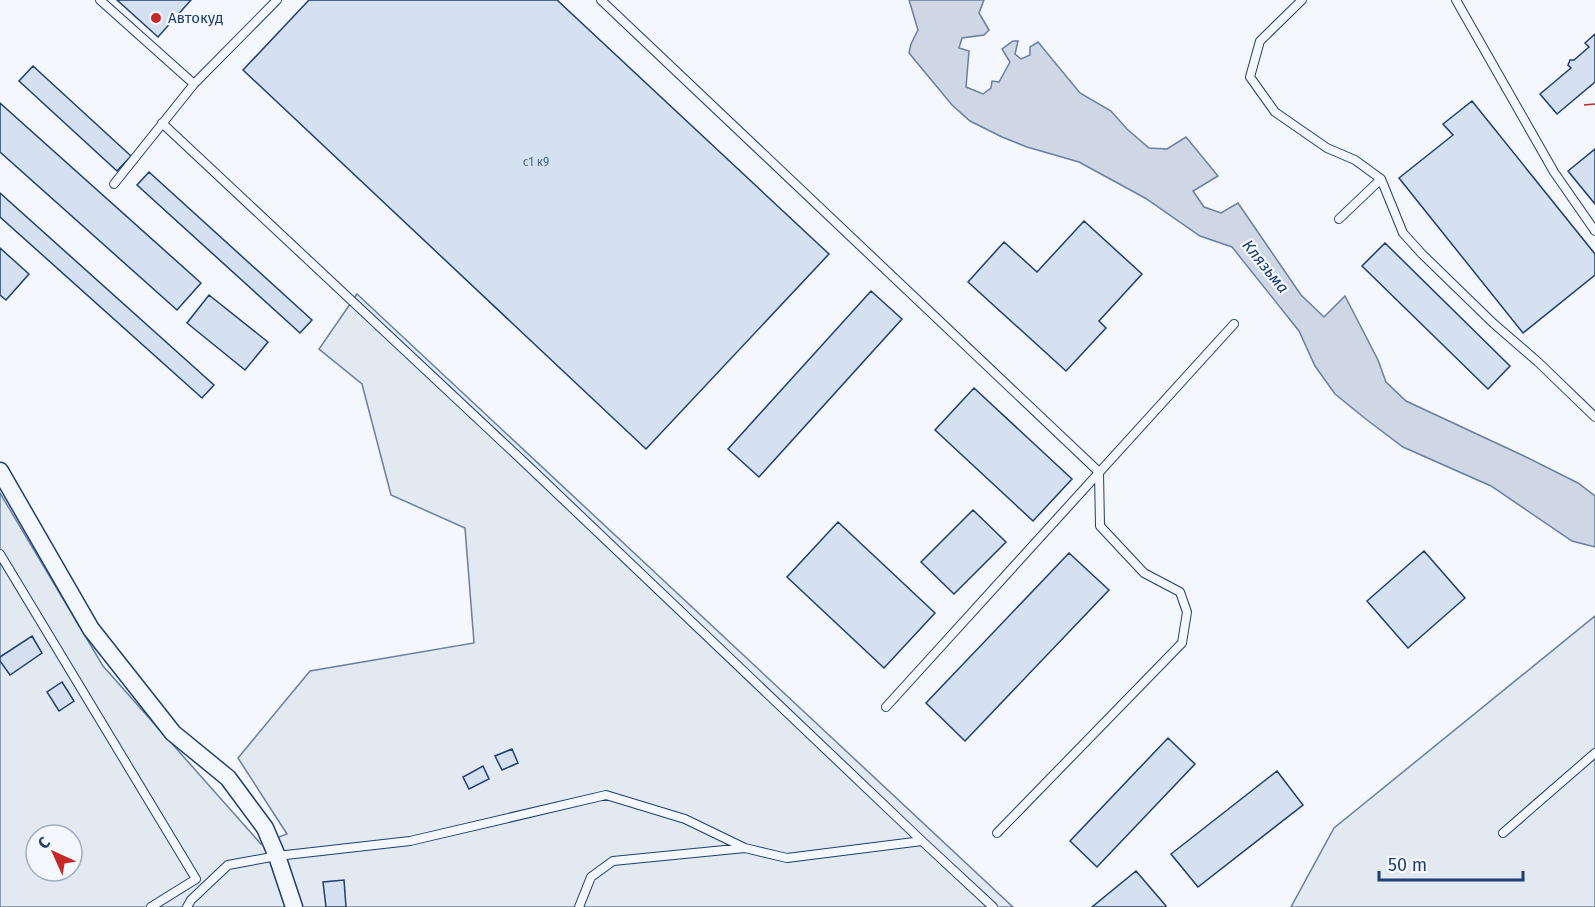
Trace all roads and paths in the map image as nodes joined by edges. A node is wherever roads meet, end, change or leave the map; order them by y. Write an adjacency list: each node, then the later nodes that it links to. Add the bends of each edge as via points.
1 (100, 0): 6 (lane)
2 (277, 0): 6 (lane)
3 (601, 0): 15 (lane)
4 (1302, 0): 8 (lane, via 1260,41 1250,76 1275,112)
5 (1456, 0): 11 (lane, via 1554,172)
6 (194, 84): 7 (lane)
7 (162, 123): 9 (lane); 21 (lane)
8 (1381, 179): 10 (lane); 13 (lane, via 1409,240)
9 (114, 184)
10 (1339, 219)
11 (1595, 231)
12 (1234, 324): 15 (lane)
13 (1595, 417)
14 (0, 471): 23 (street, via 91,629 173,733 228,778 265,828)
15 (1100, 472): 17 (lane); 19 (lane, via 1100,526 1144,573 1180,592 1187,612 1182,643)
16 (0, 554): 24 (lane, via 196,879)
17 (886, 707)
18 (1595, 753): 20 (lane)
19 (997, 833)
20 (1503, 833)
21 (922, 841): 22 (lane, via 787,858); 29 (lane)
22 (746, 848): 23 (lane, via 685,819 606,795 410,841); 28 (lane, via 613,861 591,877)
23 (277, 856): 25 (lane, via 228,865); 27 (street)
24 (182, 888): 25 (lane); 26 (lane)
25 (189, 903)
26 (151, 907)
27 (294, 907)
28 (579, 907)
29 (993, 907)

